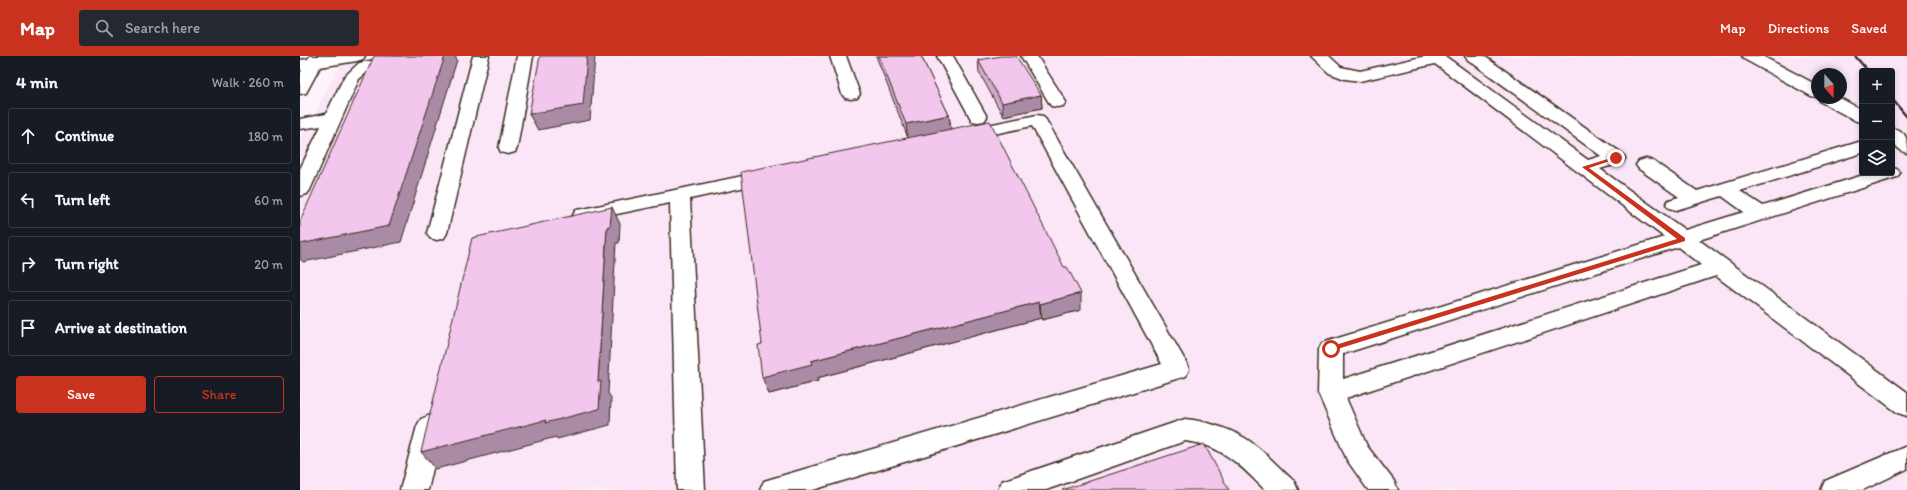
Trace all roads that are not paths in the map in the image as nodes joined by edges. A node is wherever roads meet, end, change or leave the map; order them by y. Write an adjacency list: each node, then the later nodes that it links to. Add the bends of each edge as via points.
1 (357, 56): 12 (street)
2 (481, 56): 36 (street)
3 (525, 56): 23 (street)
4 (838, 56): 15 (street)
5 (1029, 56): 16 (street)
6 (1319, 56): 10 (street, via 1335,70 1360,76)
7 (1473, 56): 26 (street, via 1616,158)
8 (1750, 56): 13 (street)
9 (948, 57): 19 (street)
10 (1437, 57): 26 (street)
11 (407, 58): 20 (street, via 361,69 352,77)
12 (311, 61): 14 (street)
13 (1811, 89)
14 (300, 90)
15 (851, 94)
16 (1057, 102)
17 (1838, 104): 18 (street)
18 (1859, 115)
19 (978, 117)
20 (333, 118): 21 (street); 32 (street)
21 (300, 124)
22 (944, 140): 45 (street, via 1036,120 1177,369)
23 (508, 148)
24 (1859, 148): 31 (street)
25 (1646, 165): 31 (street, via 1685,201)
26 (1585, 167): 37 (street)
27 (1907, 168): 29 (street)
28 (788, 172): 33 (street)
29 (1895, 172)
30 (1881, 176): 34 (street)
31 (1724, 189): 34 (street)
32 (300, 190)
33 (680, 195): 35 (street); 44 (street)
34 (1761, 214): 37 (street)
35 (565, 219)
36 (437, 233)
37 (1682, 240): 38 (street); 39 (street, via 1331,349)
38 (1720, 267): 39 (street); 41 (street)
39 (1330, 393): 48 (street, via 1356,452)
40 (435, 405): 43 (street)
41 (1907, 406)
42 (1907, 458): 49 (street)
43 (414, 490)
44 (691, 490)
45 (774, 490)
46 (1012, 490): 47 (street, via 1185,430 1204,432 1242,450)
47 (1284, 490)
48 (1384, 490)
49 (1835, 490)

